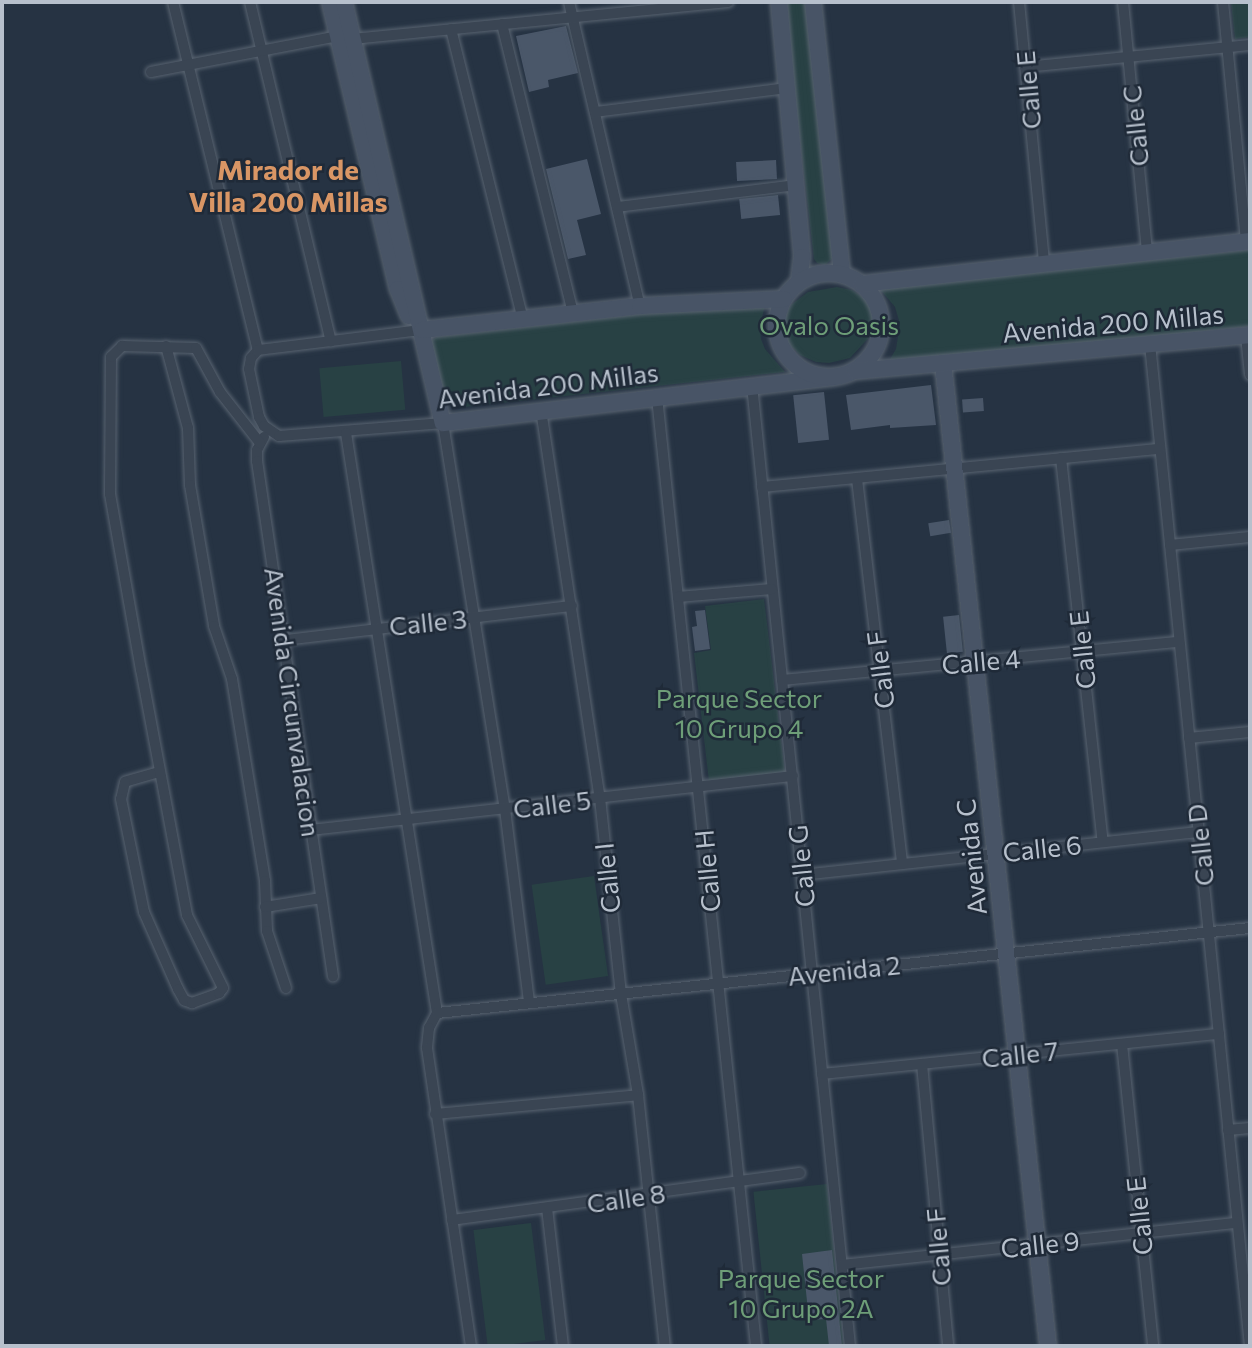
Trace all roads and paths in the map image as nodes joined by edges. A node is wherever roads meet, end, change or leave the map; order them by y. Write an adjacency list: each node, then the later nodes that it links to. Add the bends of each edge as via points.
1 (173, 2): 20 (street)
2 (250, 2): 18 (street)
3 (330, 2): 15 (street)
4 (344, 2): 15 (street)
5 (569, 2): 12 (street)
6 (728, 2): 12 (street)
7 (779, 2): 23 (street)
8 (813, 2): 32 (street)
9 (1019, 2): 21 (street, Calle E)
10 (1124, 2): 19 (street, Calle C)
11 (1223, 2): 17 (street)
12 (573, 17): 13 (street); 24 (street)
13 (502, 24): 14 (street); 37 (street)
14 (451, 29): 15 (street); 38 (street)
15 (345, 37): 18 (street); 39 (street, via 398,289 408,316)
16 (1250, 45): 17 (street)
17 (1227, 48): 19 (street); 26 (street)
18 (261, 51): 20 (street); 41 (street)
19 (1128, 57): 21 (street); 30 (street, Calle C)
20 (189, 65): 22 (street); 44 (street)
21 (1025, 67): 31 (street, Calle E)
22 (151, 72)
23 (787, 88): 24 (street); 27 (street)
24 (596, 112): 28 (street)
25 (1250, 142): 26 (street)
26 (1237, 144): 29 (street)
27 (796, 185): 28 (street); 33 (street, via 802,257)
28 (617, 206): 36 (street)
29 (1248, 241): 30 (street)
30 (1147, 251): 31 (street)
31 (1044, 262): 34 (street)
32 (842, 274): 33 (street, via 820,273); 34 (street)
33 (799, 282): 35 (street)
34 (862, 284): 46 (street, via 876,302 881,324 872,356)
35 (784, 299): 36 (street); 48 (street, via 777,320 785,352 801,369)
36 (640, 306): 37 (street)
37 (573, 314): 38 (street)
38 (523, 319): 39 (street)
39 (422, 330): 41 (street); 52 (street)
40 (1248, 336): 42 (street, Avenida 200 Millas); 47 (street)
41 (331, 341): 44 (street)
42 (1150, 344): 45 (street, Avenida 200 Millas); 56 (street, Calle D)
43 (166, 346): 55 (street, via 196,348 220,392); 76 (street, via 122,346 115,350 109,365 110,494); 89 (street, via 188,428 190,485 214,626 232,679 265,881)
44 (258, 350): 53 (street, via 249,369 259,417)
45 (943, 363): 46 (street, Avenida 200 Millas); 58 (street, Avenida C)
46 (855, 371): 48 (street)
47 (1250, 375)
48 (833, 377): 49 (street, Avenida 200 Millas)
49 (752, 386): 50 (street, Avenida 200 Millas); 60 (street, Calle G)
50 (657, 397): 51 (street, Avenida 200 Millas); 64 (street, Calle H)
51 (541, 410): 52 (street, Avenida 200 Millas); 65 (street, Calle I)
52 (443, 423): 54 (street, Avenida 200 Millas); 66 (street)
53 (270, 432): 54 (street, Avenida 200 Millas, via 279,436); 55 (street)
54 (345, 433): 67 (street)
55 (260, 443): 68 (street, Avenida Circunvalacion, via 257,461)
56 (1160, 449): 57 (street); 62 (street, Calle D)
57 (1061, 458): 58 (street); 70 (street, Calle E)
58 (955, 469): 59 (street); 71 (street, Avenida C)
59 (857, 478): 60 (street); 72 (street, Calle F)
60 (762, 487): 63 (street, Calle G)
61 (1250, 537): 62 (street)
62 (1170, 545): 69 (street, Calle D)
63 (772, 589): 64 (street); 73 (street, Calle G)
64 (678, 597): 78 (street, Calle H)
65 (572, 606): 66 (street, Calle 3); 79 (street, Calle I)
66 (475, 618): 67 (street, Calle 3); 80 (street)
67 (377, 627): 68 (street, Calle 3); 81 (street)
68 (285, 640): 82 (street, Avenida Circunvalacion)
69 (1179, 642): 70 (street, Calle 4); 75 (street, Calle D)
70 (1082, 651): 71 (street, Calle 4); 84 (street, Calle E)
71 (975, 662): 72 (street, Calle 4); 85 (street, Avenida C)
72 (880, 670): 73 (street, Calle 4); 86 (street, Calle F)
73 (782, 680): 77 (street, Calle G)
74 (1250, 732): 75 (street)
75 (1189, 738): 83 (street, Calle D)
76 (159, 772): 76 (street, via 187,915 223,988 192,1003 184,1000 178,989 145,912 121,799 125,782)
77 (793, 776): 78 (street, Calle 5); 87 (street, Calle G)
78 (699, 785): 79 (street, Calle 5); 95 (street, Calle H)
79 (600, 798): 80 (street, Calle 5); 97 (street, Calle I)
80 (505, 809): 81 (street, Calle 5); 98 (street)
81 (409, 820): 82 (street, Calle 5); 99 (street)
82 (311, 830): 88 (street, Avenida Circunvalacion)
83 (1198, 832): 84 (street, Calle 6); 91 (street, Calle D)
84 (1103, 842): 85 (street, Calle 6)
85 (995, 853): 86 (street, Calle 6); 92 (street, Avenida C)
86 (902, 862): 87 (street, Calle 6)
87 (802, 875): 93 (street, Calle G)
88 (321, 898): 89 (street); 94 (street, Avenida Circunvalacion)
89 (265, 906): 96 (street, via 267,931)
90 (1250, 928): 91 (street, Avenida 2)
91 (1208, 932): 92 (street, Avenida 2); 100 (street, Calle D)
92 (1006, 953): 93 (street, Avenida 2); 102 (street, Avenida C)
93 (812, 974): 95 (street, Avenida 2); 104 (street, Calle G)
94 (333, 976)
95 (718, 983): 97 (street, Avenida 2); 110 (street, Calle H)
96 (286, 988)
97 (621, 994): 98 (street, Avenida 2); 105 (street, Calle I)
98 (529, 1002): 99 (street, Avenida 2)
99 (437, 1013): 106 (street, via 426,1048)
100 (1219, 1034): 101 (street, Calle 7); 108 (street, Calle D)
101 (1122, 1044): 102 (street, Calle 7); 115 (street, Calle E)
102 (1017, 1054): 103 (street, Calle 7); 116 (street, Avenida C)
103 (922, 1064): 104 (street, Calle 7); 117 (street, Calle F)
104 (822, 1074): 118 (street, Calle G)
105 (638, 1095): 106 (street); 111 (street, Calle I)
106 (435, 1114): 113 (street)
107 (1250, 1128): 108 (street)
108 (1228, 1130): 114 (street, Calle D)
109 (800, 1174): 110 (street, Calle 8)
110 (739, 1183): 111 (street, Calle 8); 123 (street, Calle H)
111 (649, 1195): 112 (street, Calle 8); 122 (street, Calle I)
112 (547, 1208): 113 (street, Calle 8); 121 (street)
113 (452, 1220): 120 (street)
114 (1237, 1223): 115 (street, Calle 9); 119 (street, Calle D)
115 (1141, 1233): 116 (street, Calle 9); 127 (street, Calle E)
116 (1037, 1244): 117 (street, Calle 9); 126 (street, Avenida C)
117 (939, 1254): 118 (street, Calle 9); 125 (street, Calle F)
118 (842, 1265): 124 (street, Calle G)
119 (1249, 1331): 128 (street, Calle D)
120 (471, 1346)
121 (563, 1346)
122 (664, 1346)
123 (756, 1346)
124 (850, 1346)
125 (948, 1346)
126 (1048, 1346)
127 (1153, 1346)
128 (1250, 1346)

